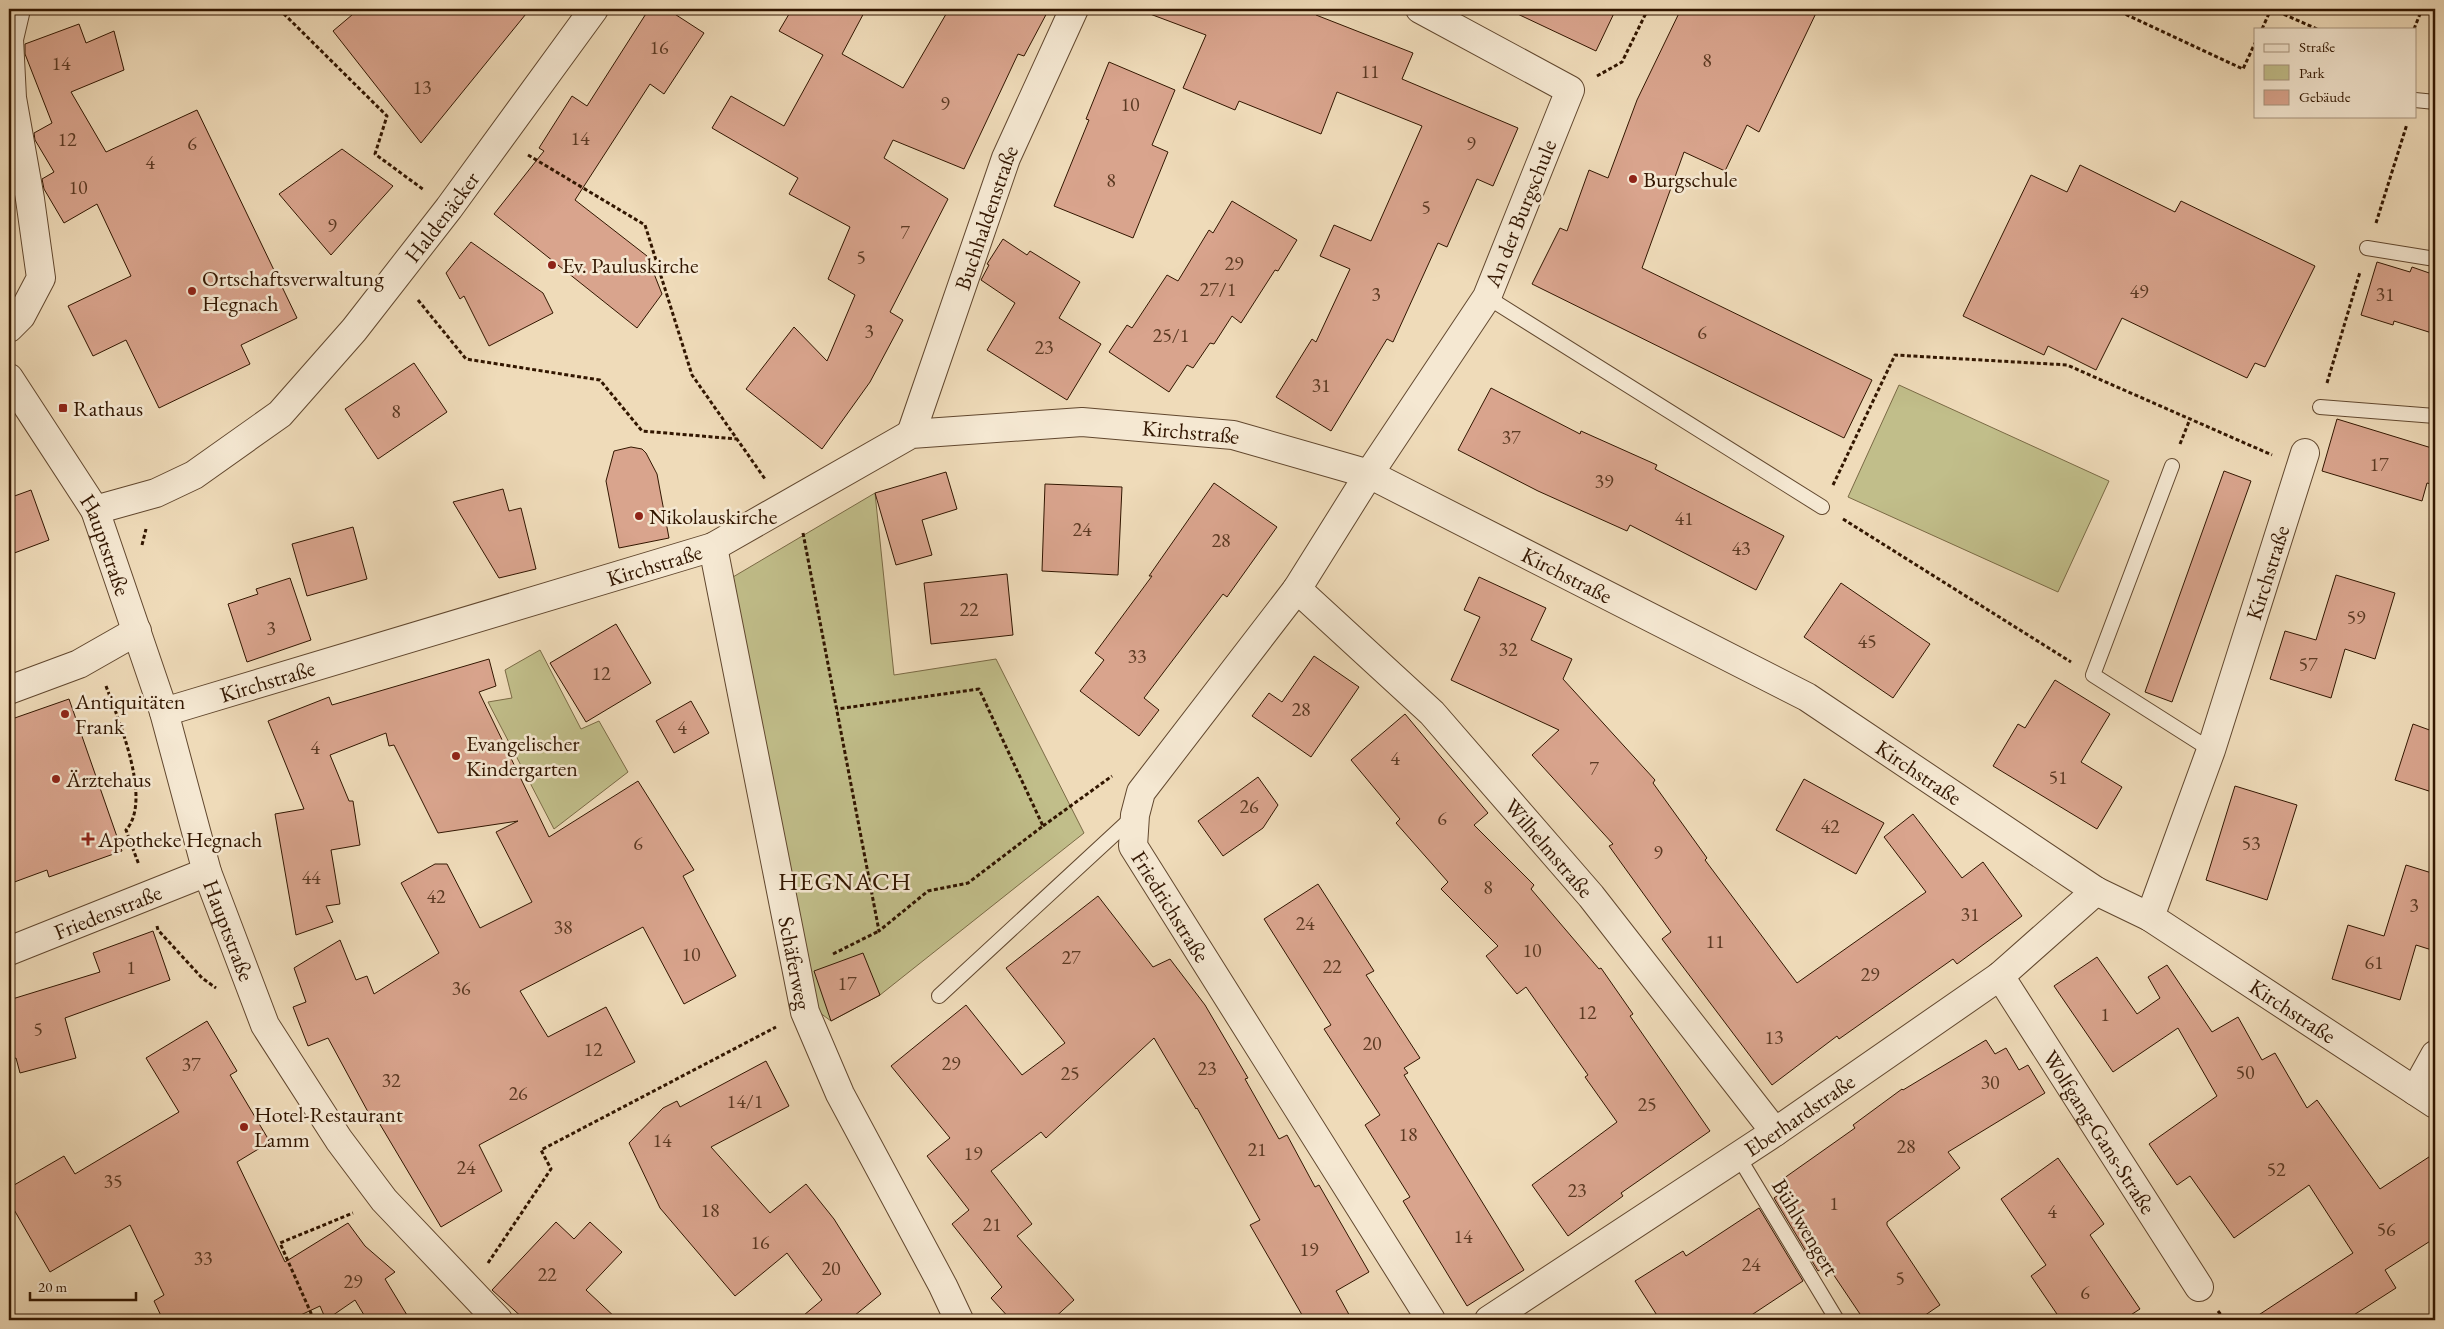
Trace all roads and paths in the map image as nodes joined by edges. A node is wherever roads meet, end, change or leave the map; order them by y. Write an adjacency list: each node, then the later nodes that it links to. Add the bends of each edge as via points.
1 (16, 9): 25 (street, via 9,39 12,98 41,278 21,316)
2 (279, 9): 20 (path, via 387,116 375,154)
3 (594, 9): 19 (street, Haldenäcker)
4 (1074, 9): 29 (street, Buchhaldenstraße, via 1006,158)
5 (1420, 9): 15 (street)
6 (1648, 9): 15 (path, via 1622,62)
7 (2114, 9): 10 (path)
8 (2272, 9): 11 (path); 12 (path)
9 (2422, 9): 13 (path)
10 (2120, 10): 14 (path, via 2243,69)
11 (2262, 28)
12 (2316, 28)
13 (2414, 28)
14 (2254, 45)
15 (1570, 90): 24 (street, An der Burgschule)
16 (2416, 100): 17 (lane)
17 (2435, 102)
18 (2408, 118): 21 (path)
19 (499, 138): 20 (street, Haldenäcker); 30 (path, via 645,225 692,375)
20 (449, 208): 23 (street, Haldenäcker)
21 (2368, 248): 22 (lane); 27 (path)
22 (2435, 259)
23 (397, 274): 30 (path, via 466,359 600,380 642,431); 36 (street, Haldenäcker, via 354,330 280,414 194,475 156,493)
24 (1487, 297): 33 (street, An der Burgschule); 35 (lane)
25 (9, 328)
26 (9, 378): 36 (street, Hauptstraße)
27 (2320, 407): 28 (lane)
28 (2435, 416)
29 (911, 434): 33 (street, Kirchstraße, via 1082,422 1234,435); 34 (street, Kirchstraße)
30 (737, 439): 34 (path)
31 (2302, 460): 35 (path, via 2067,365 1895,356); 46 (street, Kirchstraße)
32 (2172, 466): 42 (lane)
33 (1370, 474): 39 (street, Friedrichstraße); 51 (street, Kirchstraße, via 1807,697)
34 (788, 506): 38 (street, Kirchstraße)
35 (1822, 507): 42 (path)
36 (95, 510): 40 (street, Hauptstraße)
37 (804, 535): 44 (path)
38 (713, 547): 45 (street, Kirchstraße); 60 (street, Schäferweg)
39 (1297, 589): 48 (street, Friedrichstraße, via 1141,792); 63 (street, Wilhelmstraße, via 1432,713 1591,896)
40 (137, 631): 41 (street); 45 (street, Hauptstraße)
41 (95, 655): 43 (street); 52 (path, via 126,739 136,794 132,823 126,830)
42 (2093, 675): 46 (lane)
43 (9, 690)
44 (837, 709): 49 (path, via 979,689); 54 (path)
45 (164, 712): 50 (street, Hauptstraße)
46 (2211, 750): 53 (street, Kirchstraße)
47 (1070, 805): 49 (path)
48 (1135, 815): 59 (lane); 71 (street, Friedrichstraße, via 1133,846)
49 (1043, 826): 54 (path, via 968,883 928,891)
50 (207, 872): 52 (street, Friedenstraße); 65 (street, Hauptstraße, via 265,1025 339,1140)
51 (2096, 891): 53 (street, Kirchstraße); 57 (street, Eberhardstraße)
52 (150, 895): 55 (street, Friedenstraße); 58 (path, via 158,930 202,978)
53 (2150, 917): 62 (street, Kirchstraße)
54 (879, 931): 56 (path)
55 (9, 951)
56 (833, 954)
57 (2000, 976): 63 (street, Eberhardstraße); 66 (street, Wolfgang-Gans-Straße)
58 (218, 990)
59 (939, 996)
60 (805, 1012): 67 (path, via 541,1150 551,1169); 70 (street, Schäferweg, via 840,1094)
61 (2435, 1055): 62 (street)
62 (2425, 1098)
63 (1775, 1132): 64 (street, Eberhardstraße)
64 (1738, 1156): 72 (street, Eberhardstraße); 73 (lane, Bühlwengert)
65 (384, 1200): 67 (street, Hauptstraße); 68 (path, via 280,1243)
66 (2199, 1287)
67 (469, 1291): 69 (street, Hauptstraße)
68 (314, 1320)
69 (498, 1320)
70 (959, 1320)
71 (1431, 1320)
72 (1489, 1320)
73 (1837, 1320)

